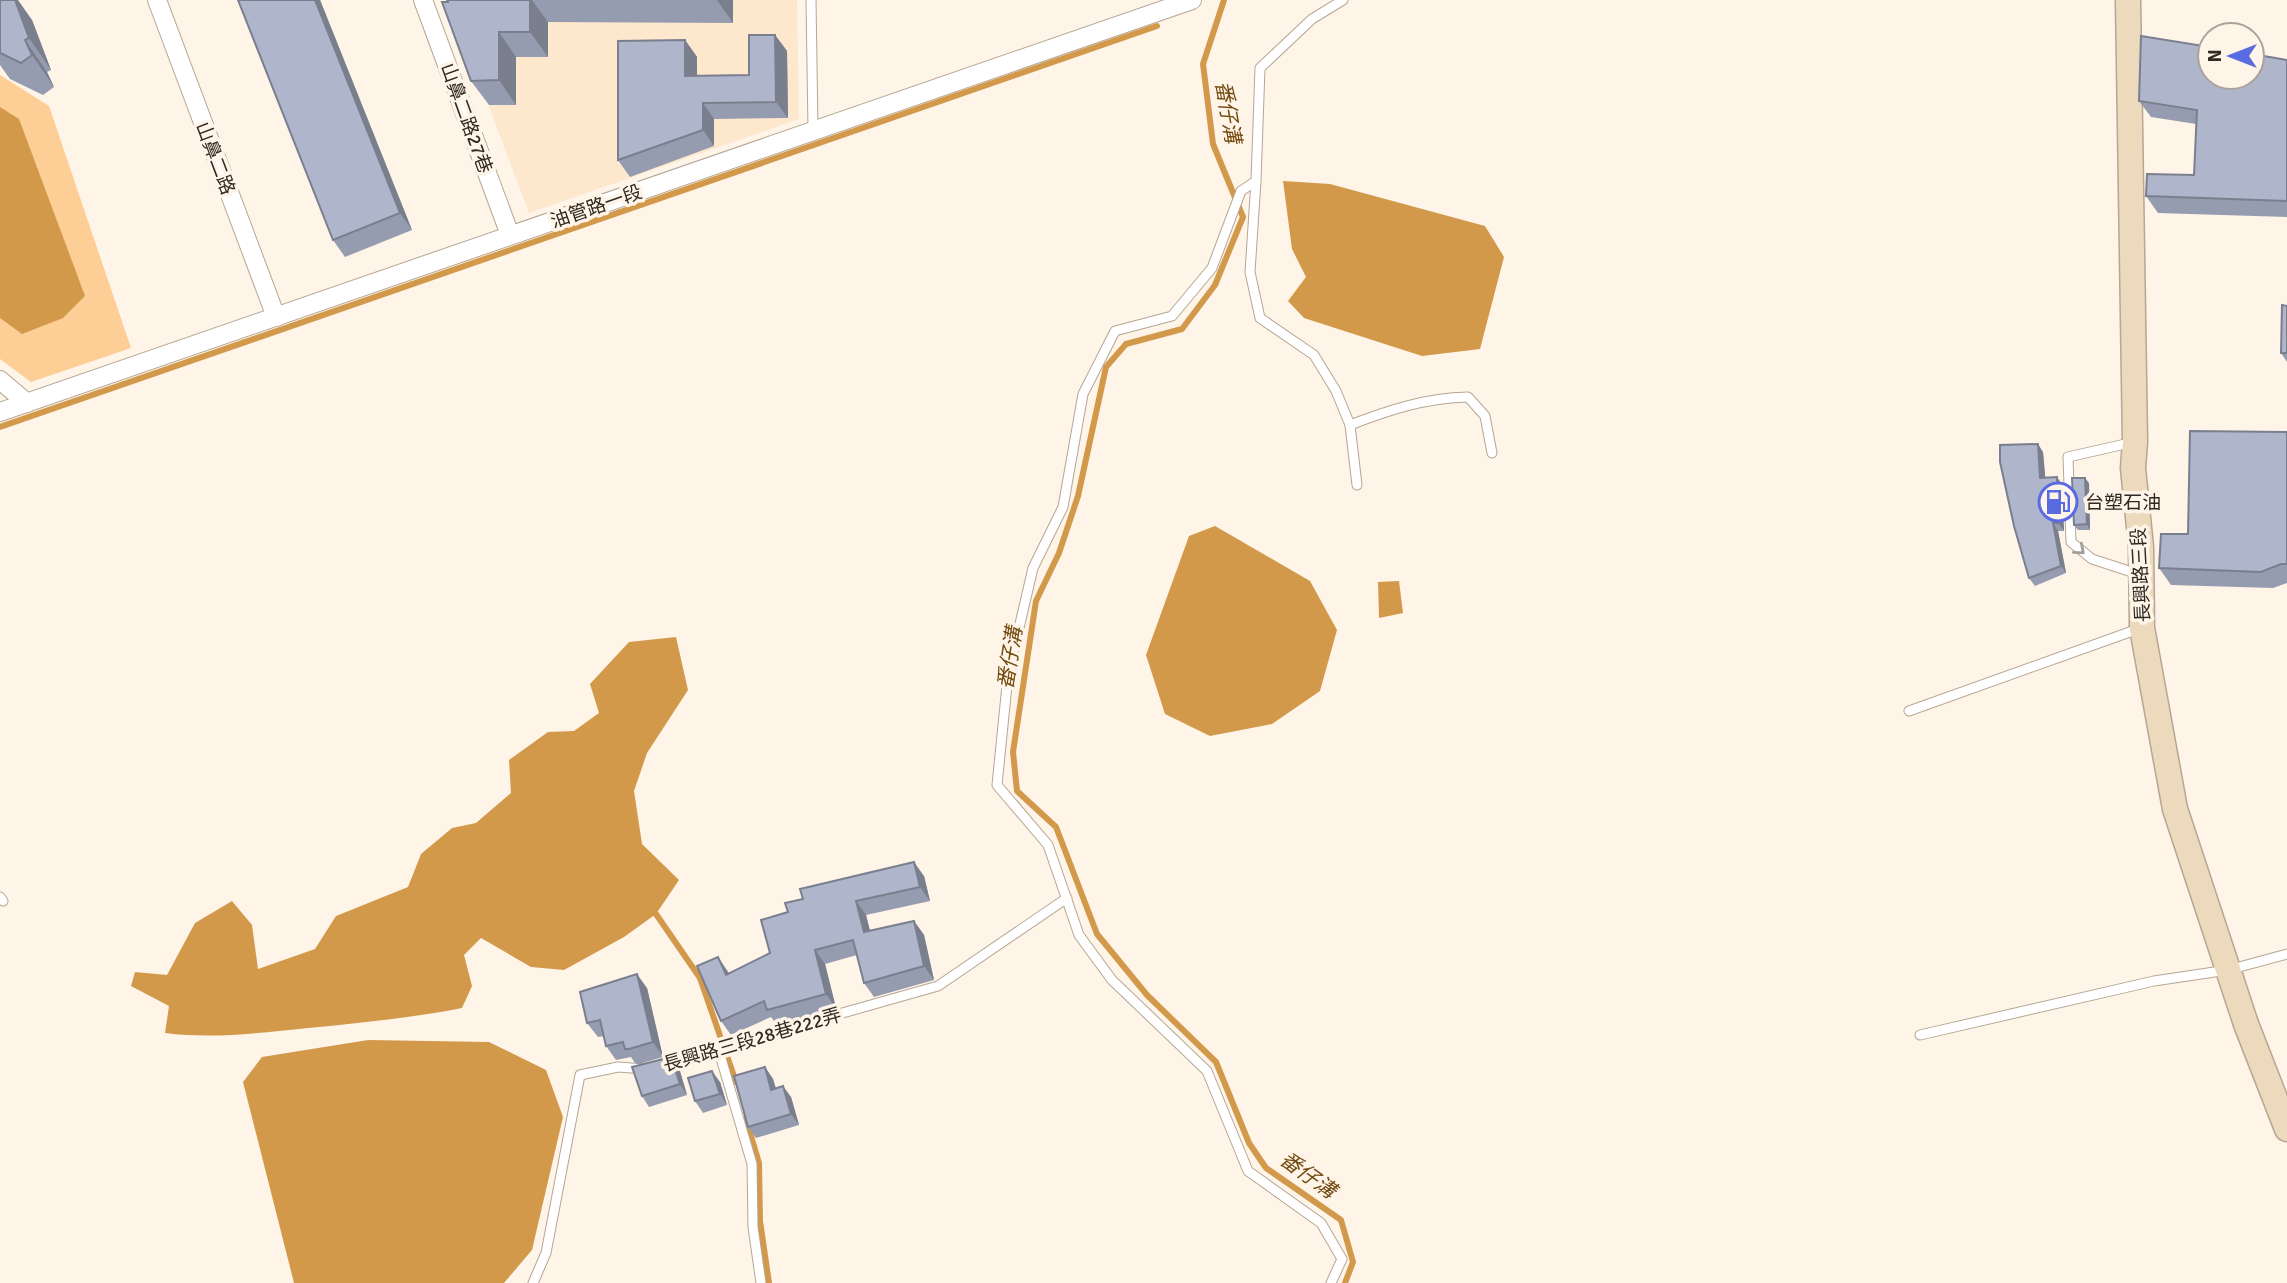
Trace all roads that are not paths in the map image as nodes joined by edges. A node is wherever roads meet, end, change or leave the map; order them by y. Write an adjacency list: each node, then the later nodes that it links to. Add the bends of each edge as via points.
1 (157, 0): 10 (street, 山鼻二路)
2 (423, 0): 9 (street, 山鼻二路27巷)
3 (811, 0): 7 (lane)
4 (1192, 0): 7 (street, 油管路一段)
5 (1343, 0): 8 (lane, via 1312,19 1260,68)
6 (2128, 0): 15 (street, 長興路三段)
7 (813, 129): 9 (street, 油管路一段)
8 (1255, 181): 14 (lane, via 1250,271 1260,317 1314,355); 21 (lane, via 1241,191 1212,268 1172,316 1115,331 1083,394 1063,507 1033,568 1007,675 998,785 1048,845)
9 (510, 235): 10 (street, 油管路一段)
10 (276, 317): 12 (street, 油管路一段)
11 (0, 380): 12 (street)
12 (27, 402): 13 (street, 油管路一段)
13 (0, 412)
14 (1350, 425): 16 (lane, via 1405,405 1439,397 1468,397 1485,416); 17 (lane)
15 (2135, 442): 18 (street, 長興路三段); 18 (lane, one-way to 18, via 2068,457 2071,542 2091,559)
16 (1492, 453)
17 (1357, 485)
18 (2142, 575): 19 (street, 長興路三段)
19 (2142, 628): 20 (lane); 23 (street, 長興路三段, via 2175,809)
20 (1909, 711)
21 (1067, 898): 25 (lane, 長興路三段28巷222弄, via 938,986); 29 (lane, via 1079,935 1112,980 1207,1071 1248,1171 1321,1223 1342,1259)
22 (2287, 954): 23 (lane)
23 (2228, 970): 24 (lane, via 2154,981); 26 (street, 長興路三段)
24 (1920, 1035)
25 (718, 1048): 27 (lane, 長興路三段28巷222弄, via 639,1071 618,1067 580,1075 546,1253); 28 (lane, via 752,1164 752,1227)
26 (2287, 1129)
27 (533, 1283)
28 (761, 1283)
29 (1332, 1283)

